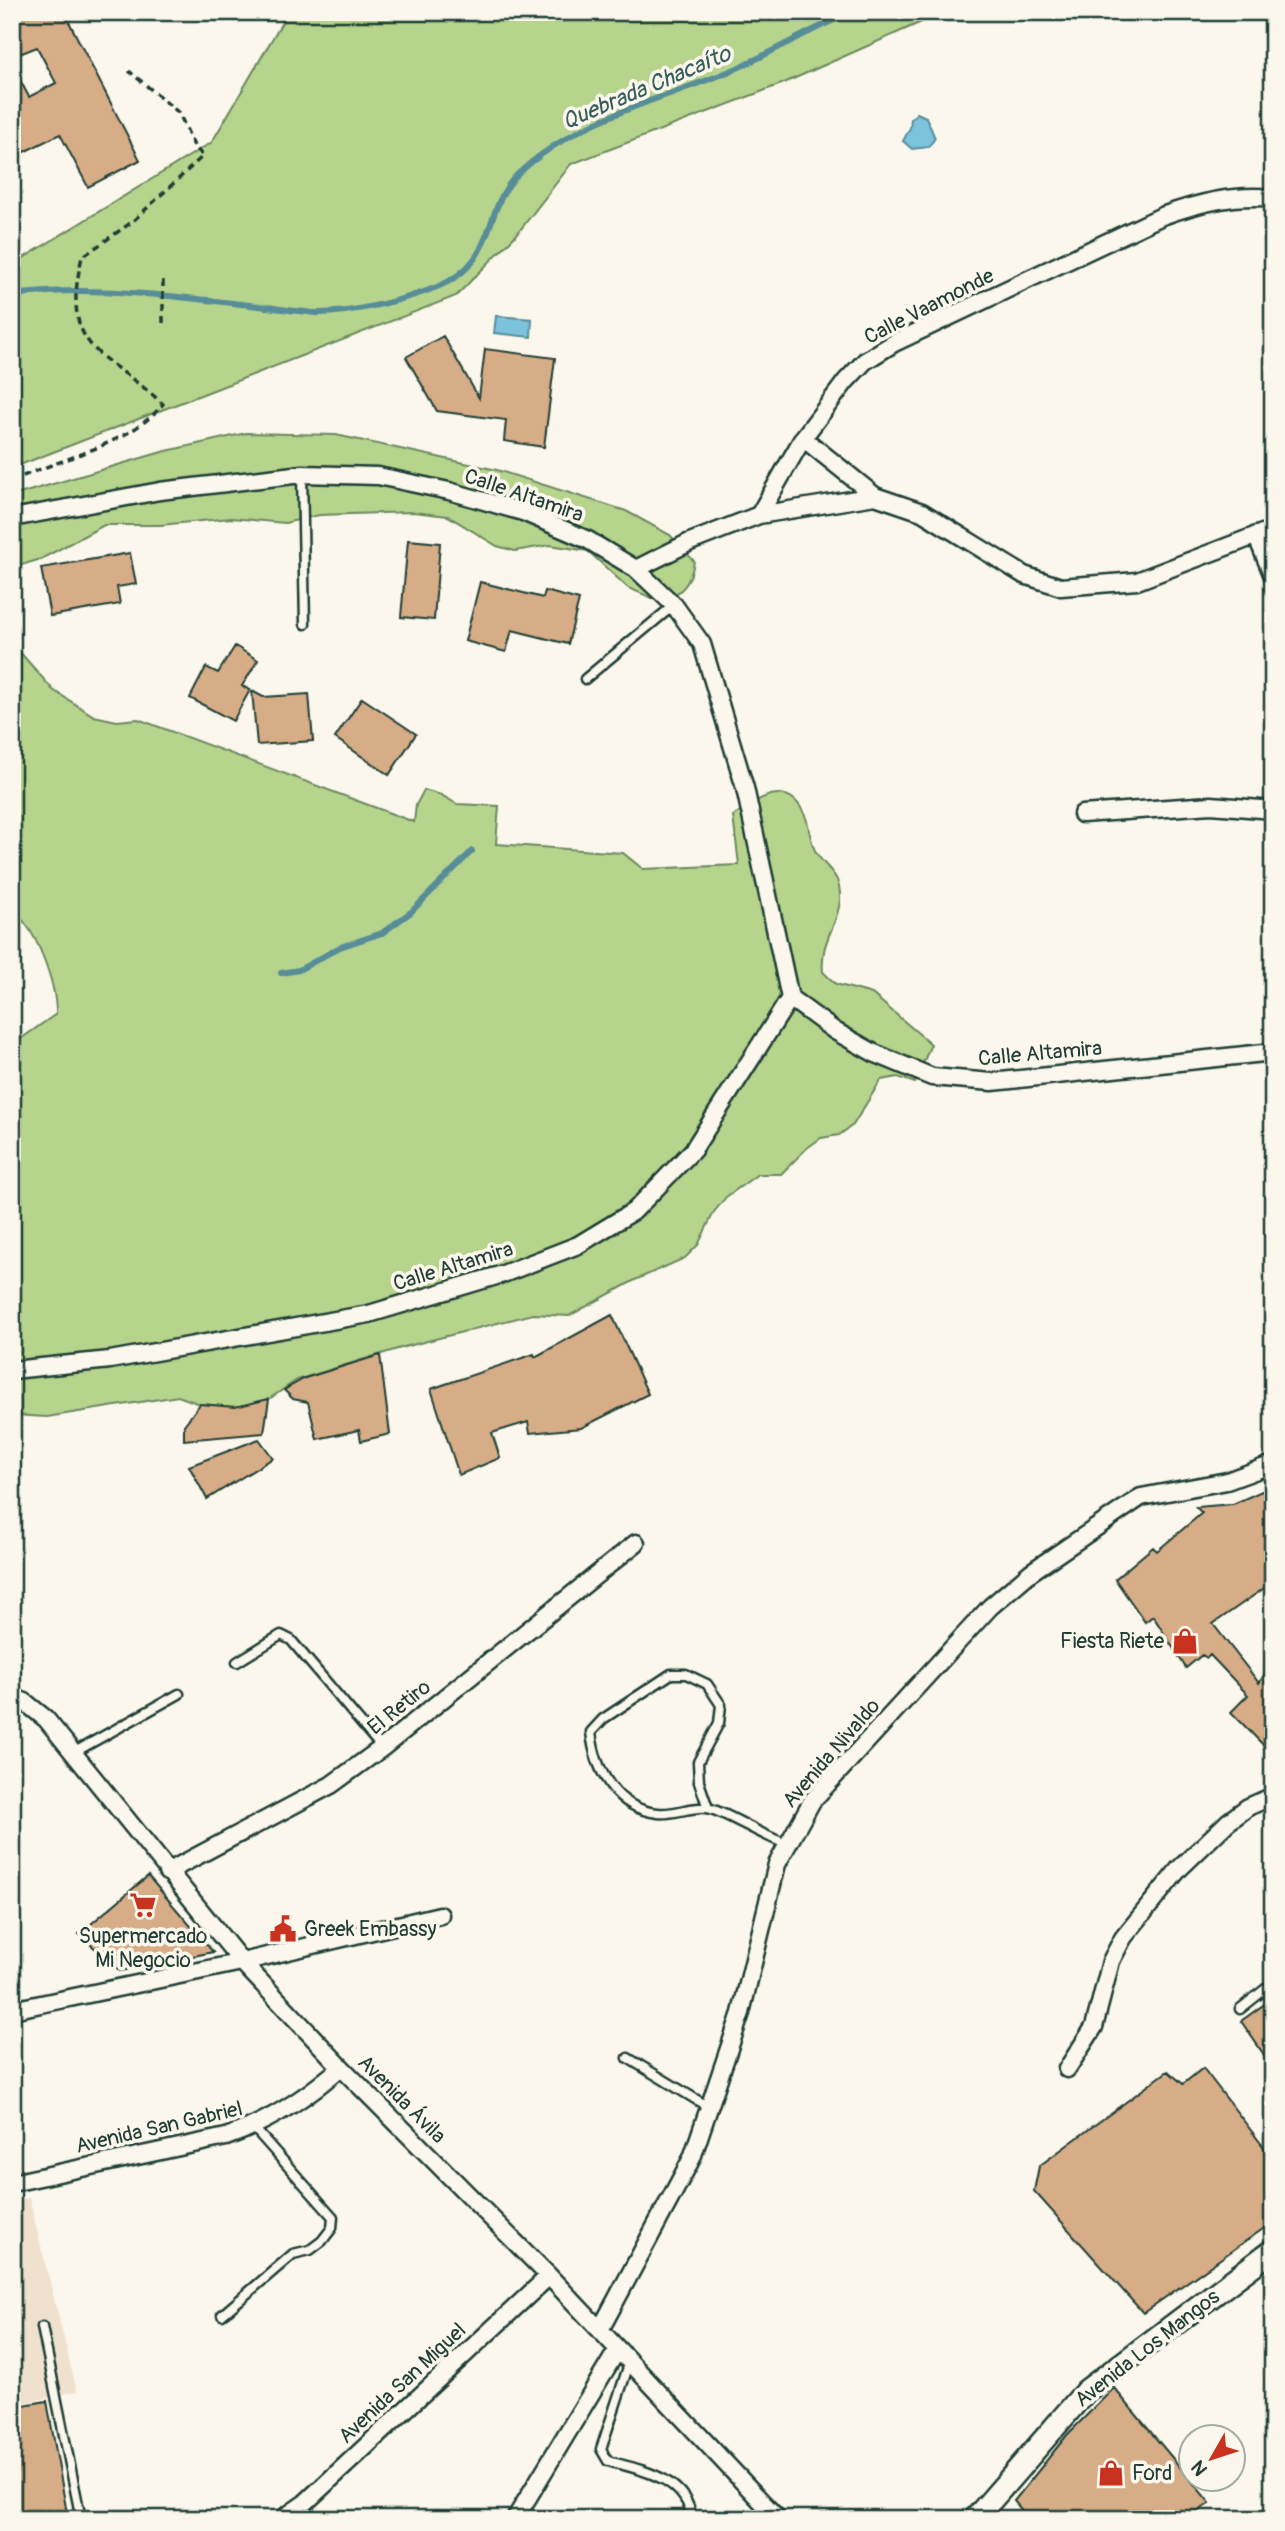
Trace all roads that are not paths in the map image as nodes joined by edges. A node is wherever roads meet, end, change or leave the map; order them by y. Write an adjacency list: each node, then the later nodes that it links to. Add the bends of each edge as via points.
1 (1273, 198): 2 (street, Calle Vaamonde, via 1226,199 1161,216 894,343 865,361)
2 (803, 438): 4 (street); 5 (street, Calle Vaamonde)
3 (302, 474): 6 (street, Calle Altamira, via 160,491); 9 (street, Calle Altamira, via 378,476 523,512 588,540); 12 (lane)
4 (875, 496): 5 (street); 8 (street, via 922,512 1024,575 1061,587 1137,582)
5 (759, 515): 9 (street)
6 (12, 518)
7 (1273, 529): 8 (street)
8 (1256, 535): 10 (street)
9 (636, 569): 11 (street, Calle Altamira)
10 (1273, 576)
11 (674, 605): 13 (lane); 16 (street, Calle Altamira, via 702,644 719,695 745,788)
12 (305, 624)
13 (585, 679)
14 (1273, 810): 15 (street, via 1211,805)
15 (1082, 814)
16 (790, 999): 17 (street, Calle Altamira, via 854,1042 932,1077 992,1082); 18 (street, Calle Altamira, via 693,1150 634,1211 578,1245 502,1274 369,1314 110,1360)
17 (1273, 1052)
18 (12, 1370)
19 (1273, 1464): 28 (street, Avenida Nivaldo, via 1227,1481 1141,1497 1031,1572 990,1607 846,1762 812,1801)
20 (636, 1543): 24 (street, El Retiro)
21 (237, 1662): 24 (lane, via 271,1639 281,1635 291,1640)
22 (179, 1694): 25 (lane)
23 (12, 1697): 25 (street, Avenida Ávila, via 46,1719)
24 (382, 1748): 29 (street, El Retiro, via 331,1785)
25 (73, 1753): 29 (street, Avenida Ávila)
26 (1273, 1796): 37 (street, via 1228,1822 1179,1869 1123,1938 1111,1961 1094,2026)
27 (708, 1808): 27 (lane, via 698,1762 719,1723 720,1705 707,1684 686,1674 671,1674 591,1732 593,1756 607,1786 635,1805 658,1813); 28 (lane)
28 (787, 1844): 38 (street, Avenida Nivaldo, via 765,1901 741,2013)
29 (167, 1872): 31 (street, Avenida Ávila)
30 (440, 1915): 31 (street)
31 (242, 1962): 34 (street); 36 (street, Avenida Ávila)
32 (1273, 1983): 33 (lane)
33 (1240, 2009)
34 (12, 2010)
35 (628, 2058): 38 (lane)
36 (341, 2067): 39 (street, Avenida San Gabriel, via 294,2104); 42 (street, Avenida Ávila)
37 (1067, 2069)
38 (710, 2108): 45 (street, Avenida Nivaldo, via 677,2189)
39 (254, 2127): 40 (street, Avenida San Gabriel); 43 (lane, via 333,2217 332,2228 322,2241 293,2254)
40 (12, 2183)
41 (1273, 2250): 53 (street, Avenida Los Mangos, via 1086,2391)
42 (549, 2276): 45 (street, Avenida Ávila); 50 (street, Avenida San Miguel, via 305,2503)
43 (222, 2315)
44 (42, 2327): 49 (lane)
45 (600, 2330): 46 (street, Avenida Ávila)
46 (618, 2349): 47 (street, Avenida Ávila); 51 (street)
47 (630, 2361): 48 (street, Avenida Ávila); 52 (lane, via 601,2449 603,2456 659,2474 684,2497)
48 (773, 2517)
49 (82, 2519)
50 (282, 2519)
51 (515, 2519)
52 (692, 2519)
53 (975, 2519)

